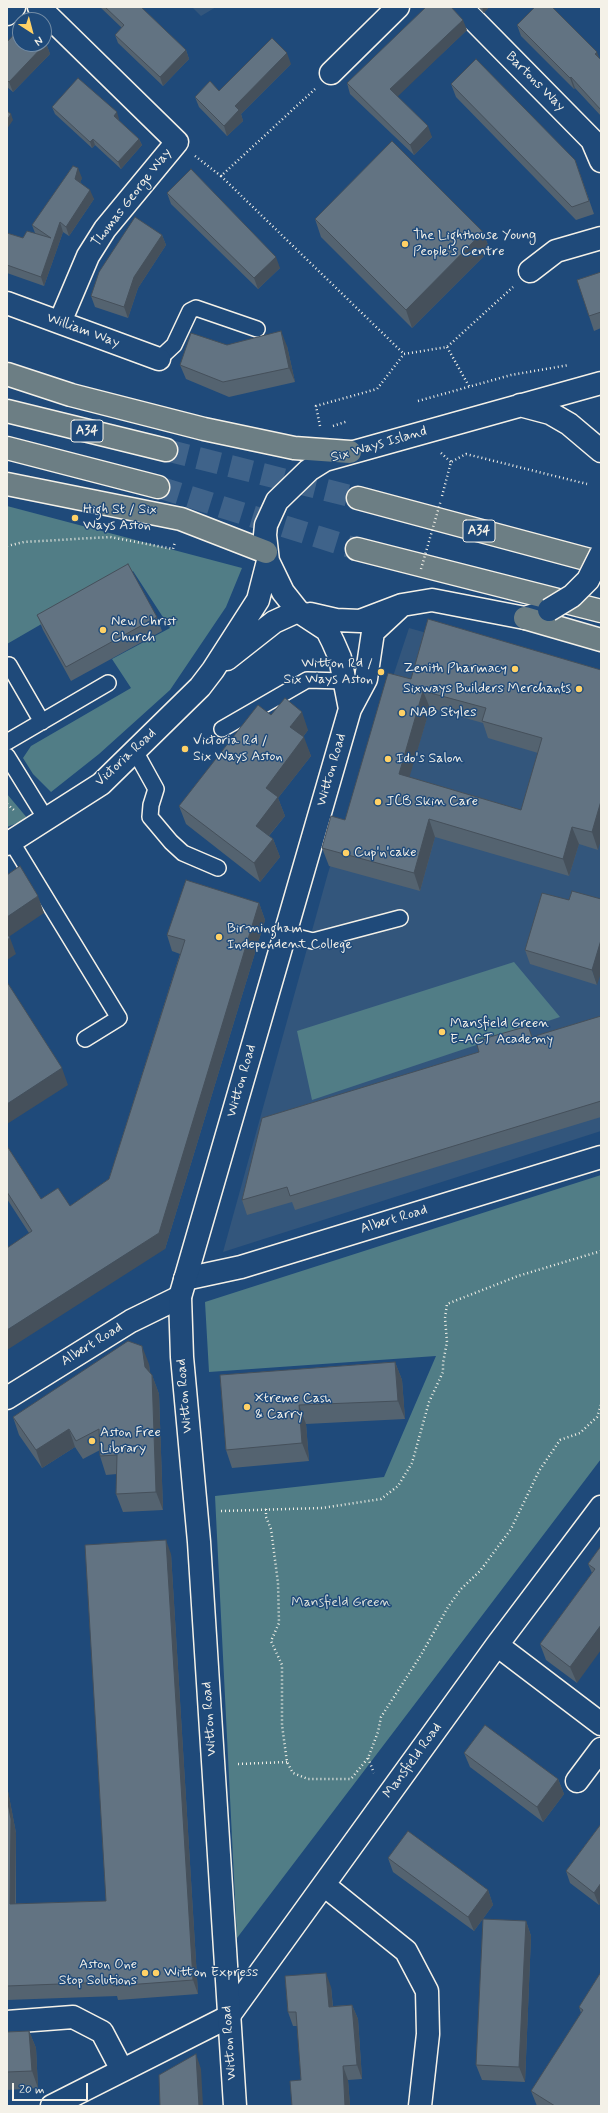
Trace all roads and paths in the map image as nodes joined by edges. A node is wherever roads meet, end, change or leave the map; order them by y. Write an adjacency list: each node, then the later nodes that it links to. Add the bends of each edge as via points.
1 (14, 7): 5 (street)
2 (40, 7): 7 (street, Thomas George Way)
3 (398, 7): 6 (street)
4 (461, 7): 8 (street, Bartons Way, via 592,140)
5 (7, 14)
6 (331, 73): 9 (path)
7 (177, 142): 9 (path); 13 (street, Thomas George Way, via 105,229 88,256)
8 (601, 161)
9 (222, 176): 16 (path)
10 (601, 238): 11 (street, via 556,251)
11 (530, 271): 15 (path)
12 (7, 303): 13 (street, William Way)
13 (60, 322): 17 (street, William Way)
14 (257, 330): 17 (lane, via 196,308 190,311 174,344)
15 (447, 347): 16 (path); 21 (path)
16 (404, 354): 27 (path, via 377,389 316,406)
17 (159, 359)
18 (571, 364): 21 (path, via 512,375)
19 (7, 374): 31 (highway, via 71,395 204,429 294,448)
20 (601, 383): 23 (street, Six Ways Island)
21 (470, 388): 22 (path)
22 (418, 401)
23 (520, 405): 30 (street, via 550,413 569,424); 31 (street, Six Ways Island)
24 (7, 411): 29 (highway, A34)
25 (348, 421): 26 (path)
26 (328, 427)
27 (321, 429)
28 (7, 448): 34 (highway)
29 (166, 450)
30 (601, 451)
31 (350, 452): 40 (street, Six Ways Island, via 325,460 309,470 277,501 264,534)
32 (7, 484): 36 (highway)
33 (587, 484): 42 (path, bridge, via 466,454 451,462)
34 (158, 487)
35 (358, 498): 41 (highway, A34)
36 (181, 519): 37 (path, via 173,549 110,537 24,542); 40 (highway)
37 (7, 546)
38 (357, 549): 44 (highway)
39 (601, 554): 46 (street, bridge, via 588,580 572,596 549,610)
40 (267, 557): 45 (street, Six Ways Island, via 283,592); 49 (street, Victoria Road, via 258,600)
41 (601, 563)
42 (421, 569)
43 (402, 605): 45 (street, via 360,621 336,620); 46 (street, via 432,600); 52 (street, Witton Road, via 373,632 366,679)
44 (601, 611)
45 (301, 612): 49 (street, Victoria Road, via 274,622); 50 (street, Witton Road, via 326,630 340,658)
46 (525, 618): 47 (highway)
47 (601, 640)
48 (9, 665): 53 (lane)
49 (213, 670): 56 (street, Victoria Road)
50 (344, 681): 52 (street, Witton Road); 54 (lane, via 307,680)
51 (108, 683): 53 (lane)
52 (350, 709): 62 (street, Witton Road)
53 (42, 722): 55 (lane)
54 (222, 729)
55 (7, 742)
56 (135, 751): 58 (street, Victoria Road, via 101,784); 60 (lane, via 156,789 150,817 170,842 183,853)
57 (7, 756): 58 (lane)
58 (46, 819): 59 (street, Victoria Road)
59 (9, 842): 63 (lane, via 119,1018)
60 (218, 868)
61 (400, 918): 62 (lane, via 313,941)
62 (285, 934): 66 (street, Witton Road)
63 (85, 1039)
64 (601, 1157): 66 (street, Albert Road, via 241,1267)
65 (601, 1251): 70 (path, via 518,1276 447,1304 447,1342 443,1372 429,1402 412,1462 398,1486 381,1499 322,1508)
66 (183, 1288): 67 (street, Albert Road); 71 (street, Witton Road, via 182,1357)
67 (7, 1398)
68 (601, 1405): 75 (path, via 597,1417 580,1433 560,1440 539,1471 511,1528 480,1571 461,1589 448,1607 381,1717 368,1758 351,1779 308,1778 293,1773)
69 (601, 1507): 72 (street, Mansfield Road)
70 (266, 1509): 71 (path); 75 (path, via 278,1582 279,1623 272,1642 282,1665 282,1725)
71 (196, 1511): 76 (street, Witton Road)
72 (497, 1645): 73 (street); 78 (street, Mansfield Road)
73 (601, 1724)
74 (601, 1749): 77 (street)
75 (287, 1762): 76 (path)
76 (213, 1765): 79 (street, Witton Road)
77 (577, 1781)
78 (324, 1885): 79 (street, Mansfield Road); 84 (street, via 406,1951 427,1991 428,2034)
79 (228, 2017): 81 (street); 83 (street, Witton Road)
80 (7, 2022): 81 (street, via 73,2017 102,2032)
81 (122, 2070): 82 (street)
82 (52, 2106)
83 (235, 2106)
84 (420, 2106)

